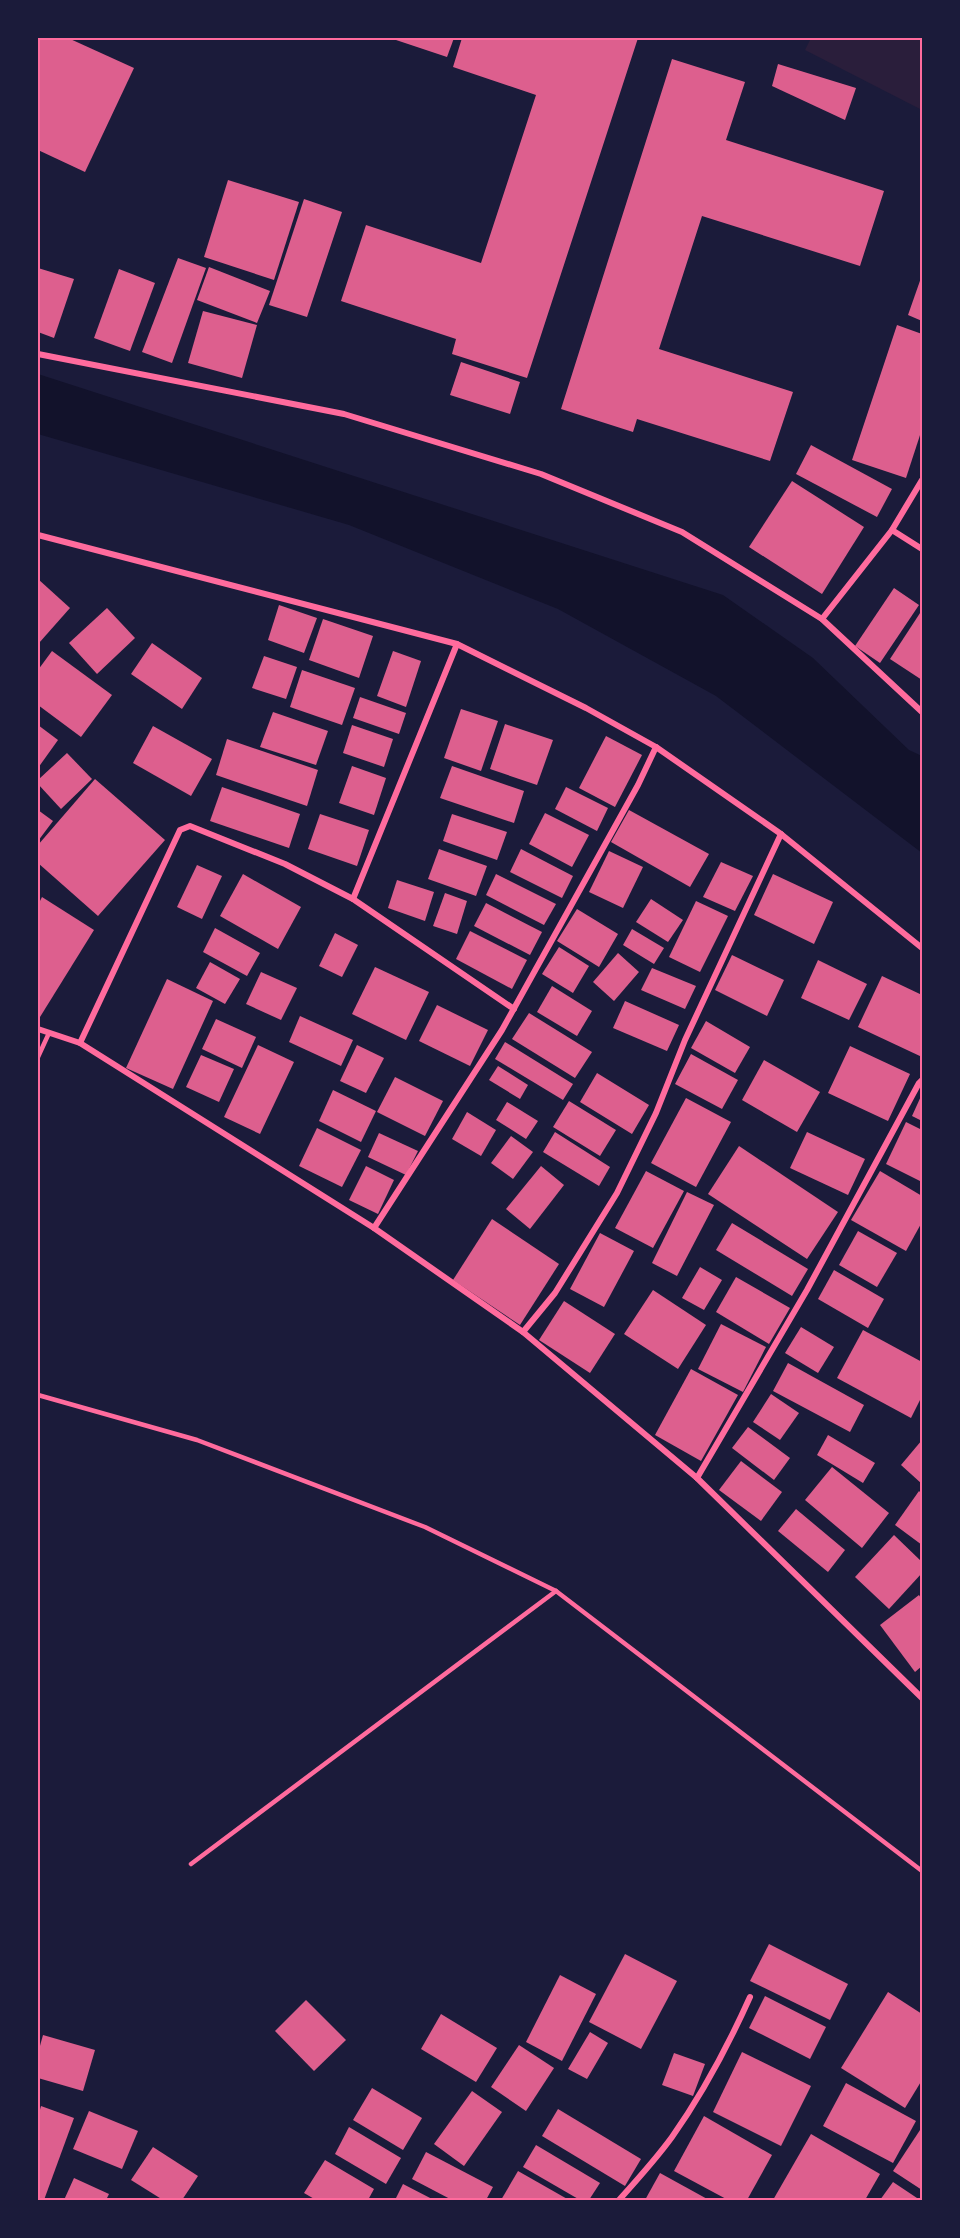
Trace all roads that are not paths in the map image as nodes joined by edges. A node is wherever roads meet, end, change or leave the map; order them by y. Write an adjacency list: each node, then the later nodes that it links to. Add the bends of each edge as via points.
1 (38, 354): 6 (street, via 344,414 541,474 682,532)
2 (922, 480): 3 (street)
3 (892, 530): 5 (street); 6 (street)
4 (38, 536): 7 (street)
5 (922, 549)
6 (822, 619): 8 (street)
7 (458, 644): 9 (street); 11 (street)
8 (922, 712)
9 (656, 747): 10 (street); 13 (street)
10 (781, 834): 12 (street); 20 (street, via 617,1193 555,1293)
11 (353, 900): 13 (street); 16 (street, via 285,864 197,827 180,830)
12 (922, 948)
13 (514, 1009): 19 (street)
14 (38, 1029): 15 (street)
15 (49, 1033): 16 (street); 17 (lane)
16 (80, 1043): 19 (street)
17 (38, 1057)
18 (922, 1080): 22 (street, via 807,1290)
19 (374, 1228): 20 (street)
20 (523, 1332): 22 (street)
21 (38, 1395): 23 (lane, via 197,1440 425,1527)
22 (697, 1478): 24 (street)
23 (556, 1591): 25 (lane); 26 (lane)
24 (922, 1698)
25 (191, 1864)
26 (922, 1871)
27 (750, 1997): 28 (street, via 728,2046 692,2107)
28 (620, 2200)

